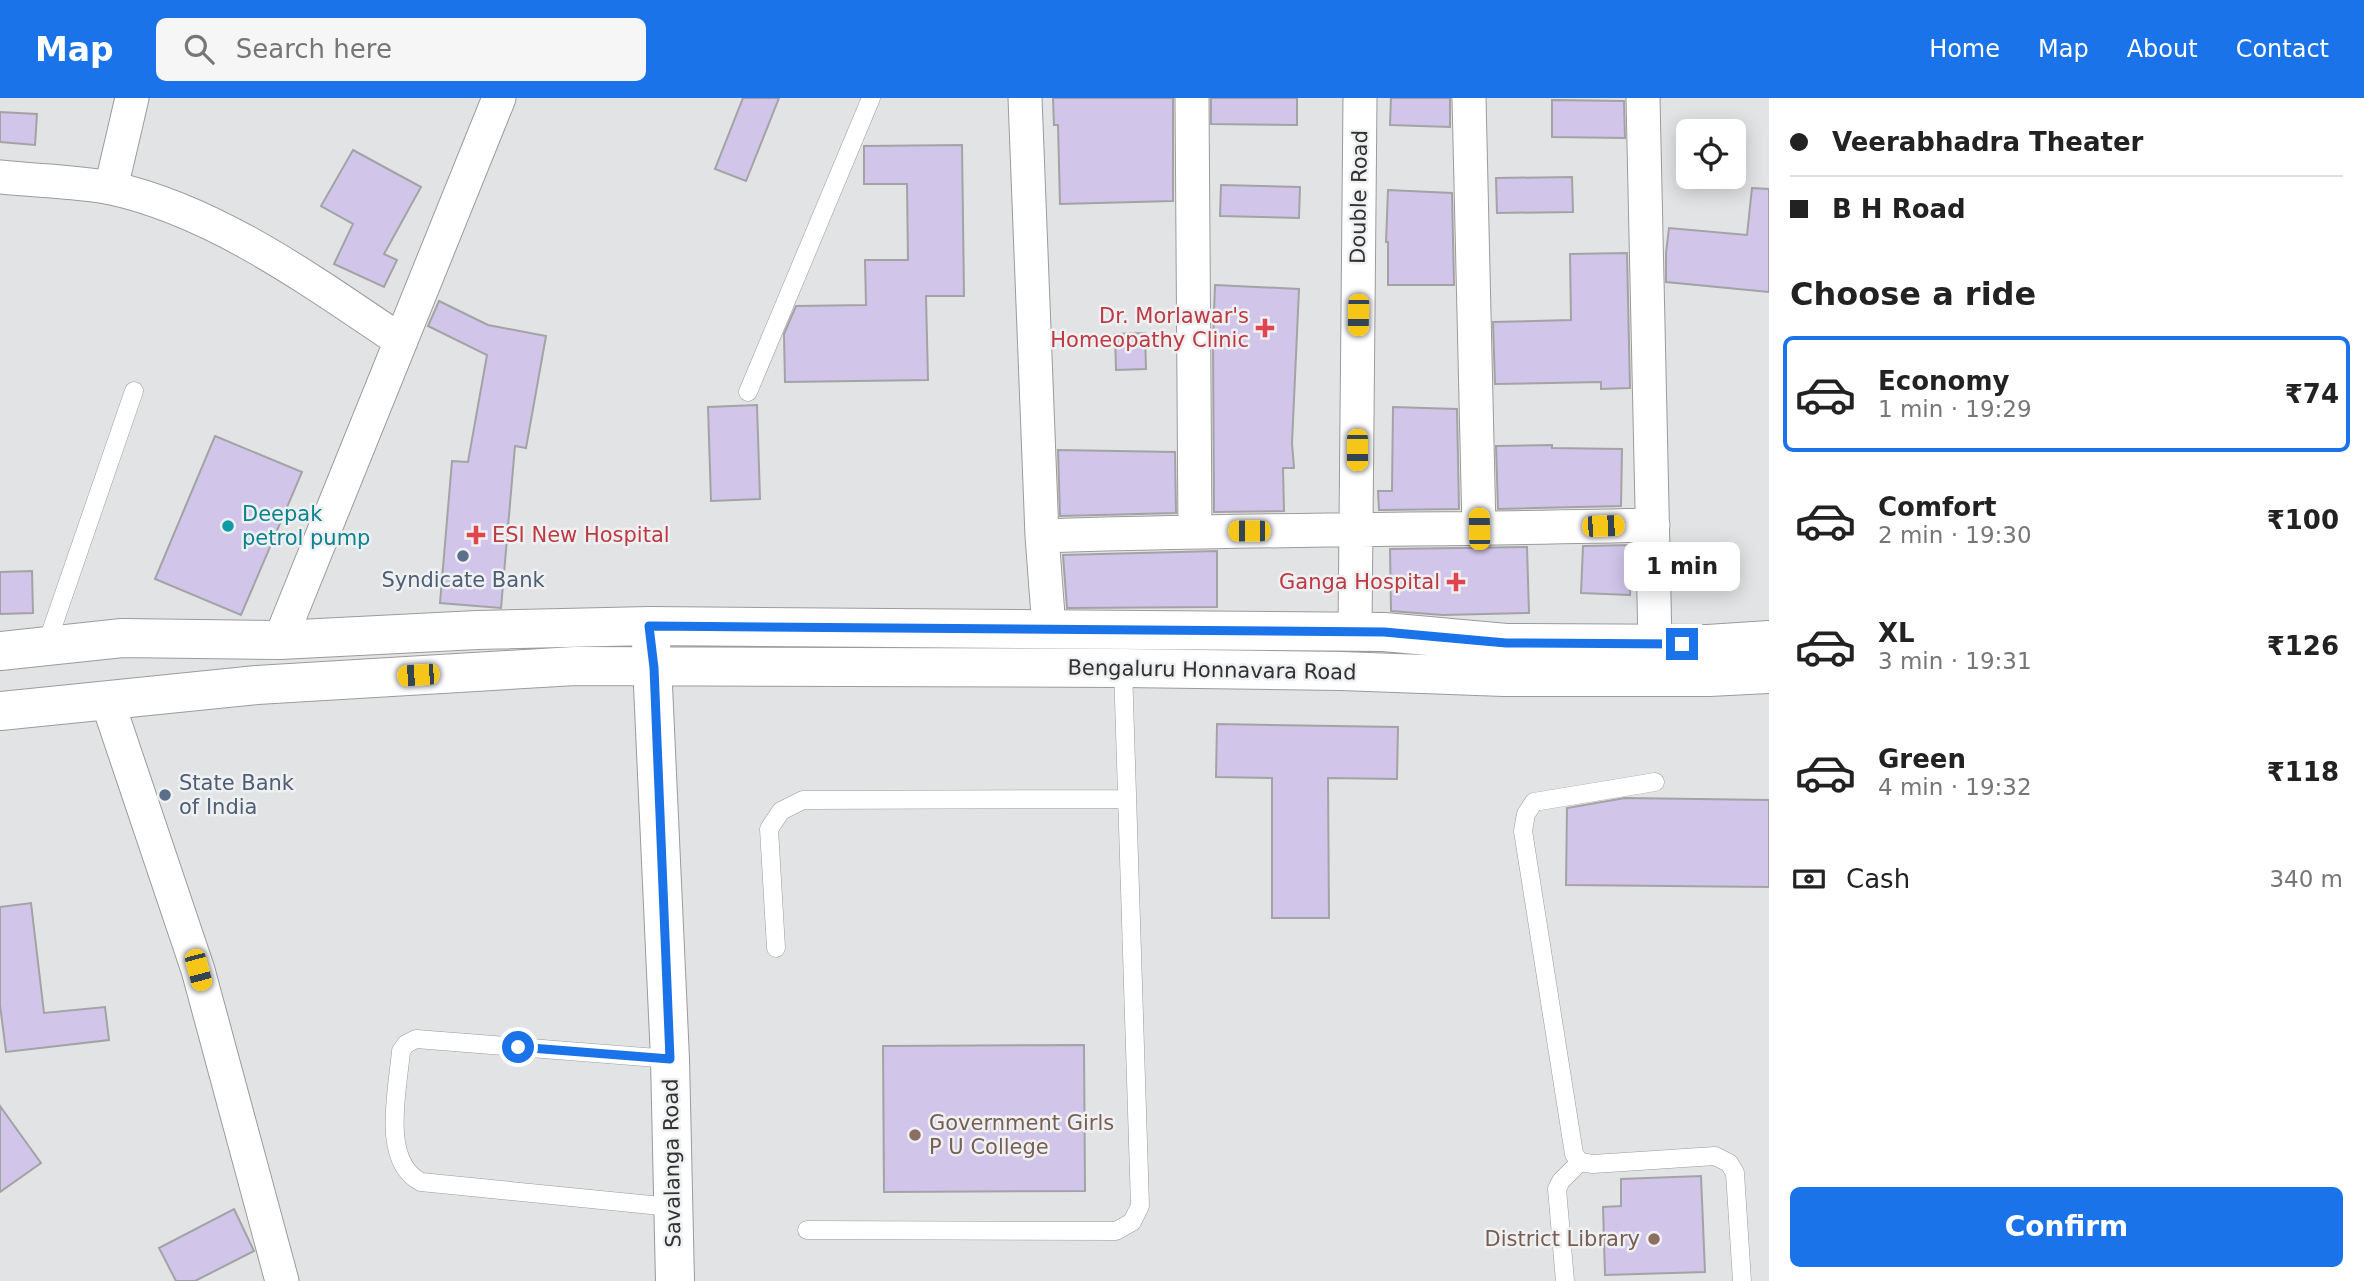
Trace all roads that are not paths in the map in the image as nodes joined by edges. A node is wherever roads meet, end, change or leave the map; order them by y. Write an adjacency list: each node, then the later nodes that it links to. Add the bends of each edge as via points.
1 (132, 98): 10 (street)
2 (499, 98): 11 (street)
3 (871, 98): 13 (lane)
4 (1025, 98): 18 (street)
5 (1192, 98): 16 (street)
6 (1360, 98): 17 (street, Double Road)
7 (1469, 98): 15 (street)
8 (1643, 98): 14 (street)
9 (0, 177): 10 (street)
10 (111, 188): 11 (street, via 191,213 308,279)
11 (401, 341): 23 (street)
12 (134, 391): 25 (lane)
13 (748, 392)
14 (1653, 525): 15 (street); 24 (street)
15 (1479, 529): 17 (street)
16 (1195, 531): 17 (street); 18 (street)
17 (1356, 531): 21 (street, Double Road)
18 (1042, 536): 20 (street)
19 (649, 626): 20 (main road); 23 (main road); 27 (main road, Savalanga Road)
20 (1049, 629): 21 (main road)
21 (1355, 632): 24 (main road, via 1506,643)
22 (1769, 639): 24 (main road)
23 (280, 640): 25 (main road, via 122,638)
24 (1655, 643)
25 (46, 646): 26 (main road)
26 (0, 650)
27 (654, 668): 28 (main road, Bengaluru Honnavara Road); 30 (main road, Bengaluru Honnavara Road, via 471,671); 35 (main road, Savalanga Road)
28 (1123, 668): 29 (main road, Bengaluru Honnavara Road, via 1504,677); 33 (lane)
29 (1769, 674)
30 (107, 700): 31 (main road, Bengaluru Honnavara Road); 39 (street, via 198,970)
31 (0, 711)
32 (1655, 782): 36 (lane, via 1534,802 1526,814 1523,831 1574,1154)
33 (1125, 799): 34 (lane, via 803,800 781,811 769,829); 38 (lane, via 1140,1206 1132,1222 1116,1231)
34 (776, 948)
35 (670, 1059): 37 (main road, Savalanga Road); 37 (lane, via 416,1039 401,1051 395,1140 406,1170 421,1182)
36 (1580, 1162): 41 (lane, via 1557,1189); 42 (lane, via 1715,1156 1729,1163 1735,1172)
37 (671, 1207): 40 (main road, Savalanga Road)
38 (807, 1230)
39 (282, 1281)
40 (675, 1281)
41 (1565, 1281)
42 (1742, 1281)

